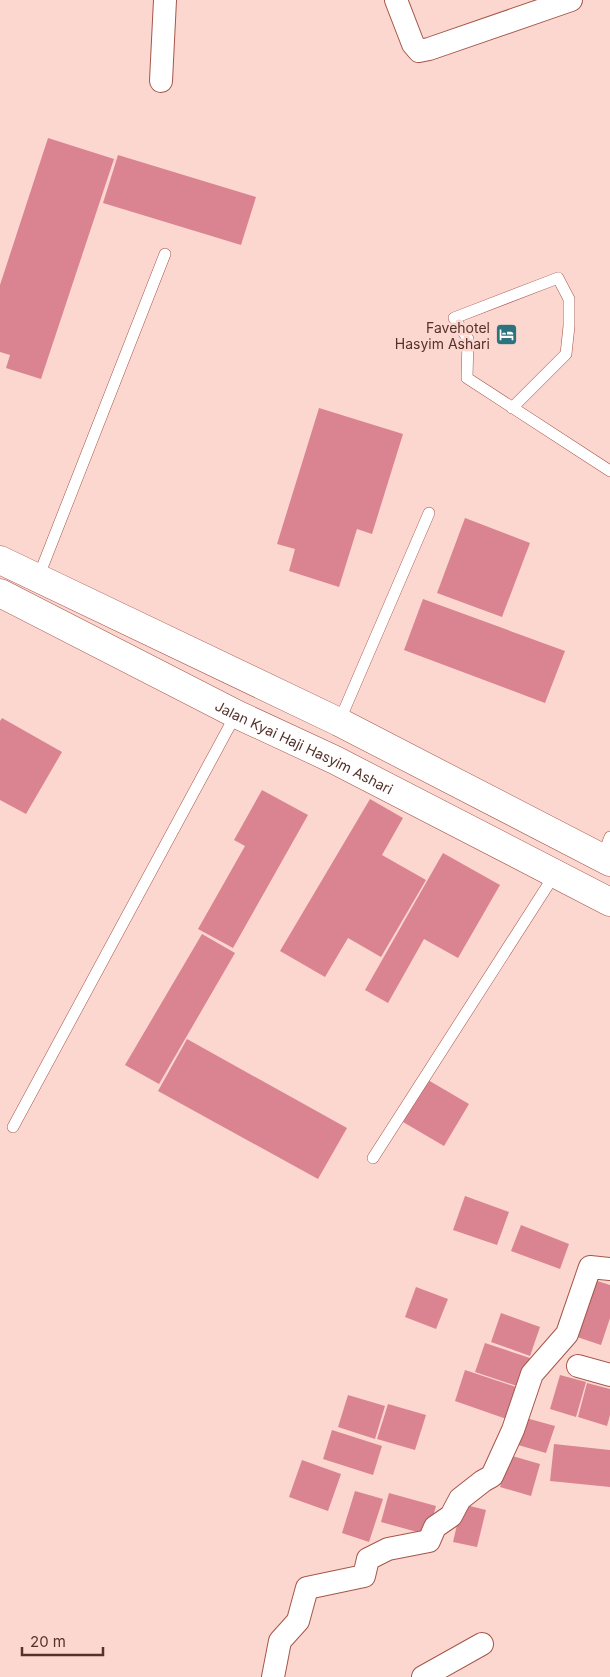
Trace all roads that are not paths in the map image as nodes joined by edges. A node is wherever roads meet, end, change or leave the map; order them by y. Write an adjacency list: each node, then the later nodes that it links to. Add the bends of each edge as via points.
1 (166, 0): 4 (street)
2 (396, 0): 3 (street, via 413,44 421,51)
3 (571, 0)
4 (161, 81)
5 (165, 254): 10 (lane)
6 (512, 408): 6 (lane, via 467,378 468,340 454,318 558,278 569,299 566,354); 7 (lane)
7 (610, 471)
8 (429, 513): 13 (lane)
9 (0, 560): 10 (main road)
10 (38, 578): 13 (main road)
11 (0, 592): 12 (main road, Jalan Kyai Haji Hasyim Ashari)
12 (236, 714): 15 (main road, Jalan Kyai Haji Hasyim Ashari, via 335,760); 17 (lane)
13 (339, 722): 14 (main road)
14 (607, 852)
15 (555, 874): 16 (main road, Jalan Kyai Haji Hasyim Ashari); 18 (lane)
16 (610, 902)
17 (13, 1127)
18 (373, 1158)
19 (610, 1269): 23 (street, via 590,1267 567,1334 532,1374 513,1430 492,1476 460,1498 451,1516 435,1527 429,1541 388,1549 368,1559 364,1576 307,1588 298,1621 280,1641)
20 (578, 1366): 21 (street)
21 (610, 1375)
22 (482, 1644): 24 (street)
23 (273, 1677)
24 (423, 1677)

